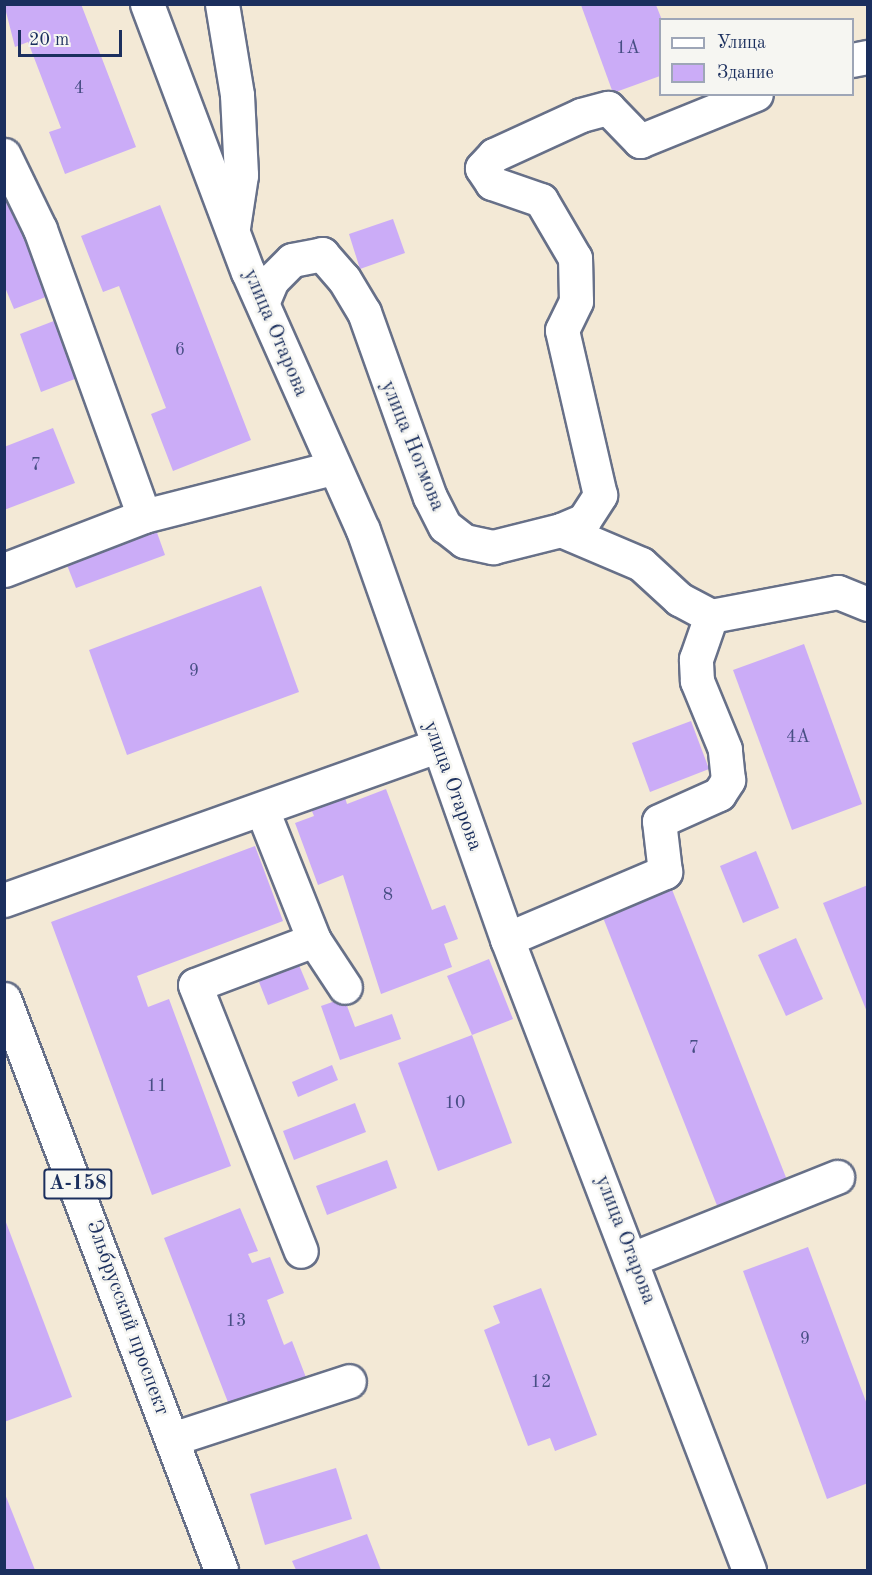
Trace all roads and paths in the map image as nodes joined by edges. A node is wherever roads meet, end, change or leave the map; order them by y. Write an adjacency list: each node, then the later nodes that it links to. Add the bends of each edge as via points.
1 (147, 4): 5 (street, улица Отарова)
2 (222, 4): 5 (street, via 237,95 241,175)
3 (751, 96): 9 (street, via 640,141 608,108 581,115 494,154 482,168 492,183 541,200 575,258 576,301 562,330 600,495 584,520)
4 (4, 155): 8 (street, via 40,229)
5 (232, 229): 6 (street, улица Отарова)
6 (263, 301): 7 (street, улица Отарова); 9 (street, улица Ногмова, via 272,280 292,260 322,254 364,312 386,383 445,526 464,541 493,547)
7 (333, 468): 8 (street); 13 (street, улица Отарова, via 363,530)
8 (144, 516): 10 (street)
9 (561, 530): 12 (street, via 641,564 679,599)
10 (4, 570)
11 (867, 604): 12 (street, via 838,592)
12 (711, 616): 16 (street, via 696,659 696,681 725,749 728,780 719,794 659,820 665,872)
13 (437, 746): 14 (street); 16 (street, улица Отарова)
14 (263, 812): 15 (street); 17 (street)
15 (4, 900)
16 (507, 939): 22 (street, улица Отарова)
17 (314, 940): 18 (street); 21 (street, via 195,985)
18 (345, 987)
19 (4, 999): 24 (street, Эльбрусский проспект / А-158)
20 (837, 1177): 22 (street)
21 (301, 1251)
22 (632, 1259): 26 (street, улица Отарова)
23 (349, 1380): 24 (street)
24 (172, 1439): 25 (street, Эльбрусский проспект / А-158)
25 (220, 1570)
26 (749, 1570)

